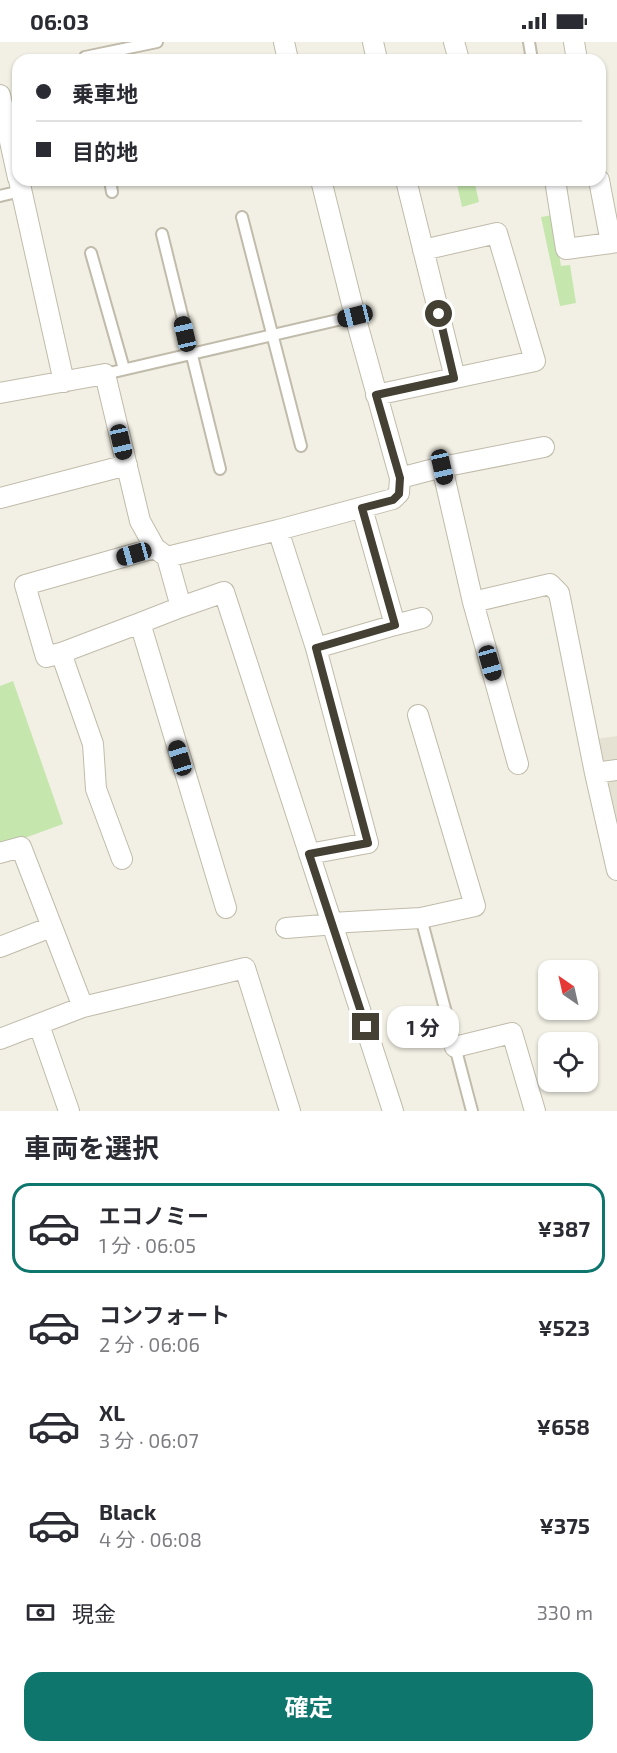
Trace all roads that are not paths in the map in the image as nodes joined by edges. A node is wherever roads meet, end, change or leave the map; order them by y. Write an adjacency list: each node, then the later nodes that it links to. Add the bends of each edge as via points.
1 (157, 42): 2 (lane)
2 (99, 54)
3 (0, 95): 4 (street)
4 (12, 151)
5 (15, 186): 13 (lane)
6 (20, 186): 24 (street)
7 (111, 186): 12 (lane)
8 (322, 186): 19 (street)
9 (407, 186): 17 (street)
10 (556, 186): 16 (street, via 566,249)
11 (600, 186): 16 (street)
12 (112, 192)
13 (0, 196)
14 (242, 217): 20 (lane)
15 (162, 234): 21 (lane)
16 (614, 243)
17 (423, 250): 23 (street); 23 (street, via 497,233 535,360)
18 (91, 253): 22 (lane)
19 (355, 316): 20 (lane); 26 (street)
20 (273, 336): 21 (lane); 27 (lane)
21 (190, 354): 22 (lane); 31 (lane)
22 (115, 371): 24 (street); 29 (street)
23 (454, 378): 26 (street)
24 (64, 382): 25 (street)
25 (0, 393)
26 (376, 395): 32 (street)
27 (302, 446)
28 (544, 447): 30 (street)
29 (127, 465): 33 (street); 36 (street, via 140,521)
30 (442, 467): 32 (street); 37 (street)
31 (220, 469)
32 (400, 478): 34 (street, via 399,494 393,500)
33 (0, 498)
34 (362, 508): 35 (street); 41 (street)
35 (278, 530): 36 (street); 42 (street)
36 (161, 553): 38 (street); 43 (street, via 25,585 46,657)
37 (473, 602): 45 (street); 47 (street, via 550,584 559,592)
38 (181, 607): 40 (street); 49 (street, via 224,592)
39 (422, 618): 41 (street)
40 (140, 623): 43 (street); 52 (street)
41 (395, 625): 42 (street)
42 (316, 648): 49 (street, via 368,843)
43 (61, 653): 50 (street, via 93,744 96,789)
44 (418, 715): 53 (street, via 475,906)
45 (518, 764)
46 (617, 770): 47 (street)
47 (596, 773): 51 (street)
48 (0, 853): 55 (street, via 21,847)
49 (309, 854): 54 (street)
50 (122, 860)
51 (617, 870)
52 (226, 908)
53 (421, 918): 54 (street); 61 (lane)
54 (332, 923): 56 (street); 64 (street)
55 (51, 927): 57 (street); 58 (street)
56 (286, 928)
57 (0, 947)
58 (83, 1007): 59 (street); 63 (street, via 245,968)
59 (39, 1025): 60 (street); 62 (street)
60 (0, 1039)
61 (455, 1047): 65 (lane); 66 (street, via 512,1033)
62 (69, 1111)
63 (290, 1111)
64 (393, 1111)
65 (472, 1111)
66 (535, 1111)

